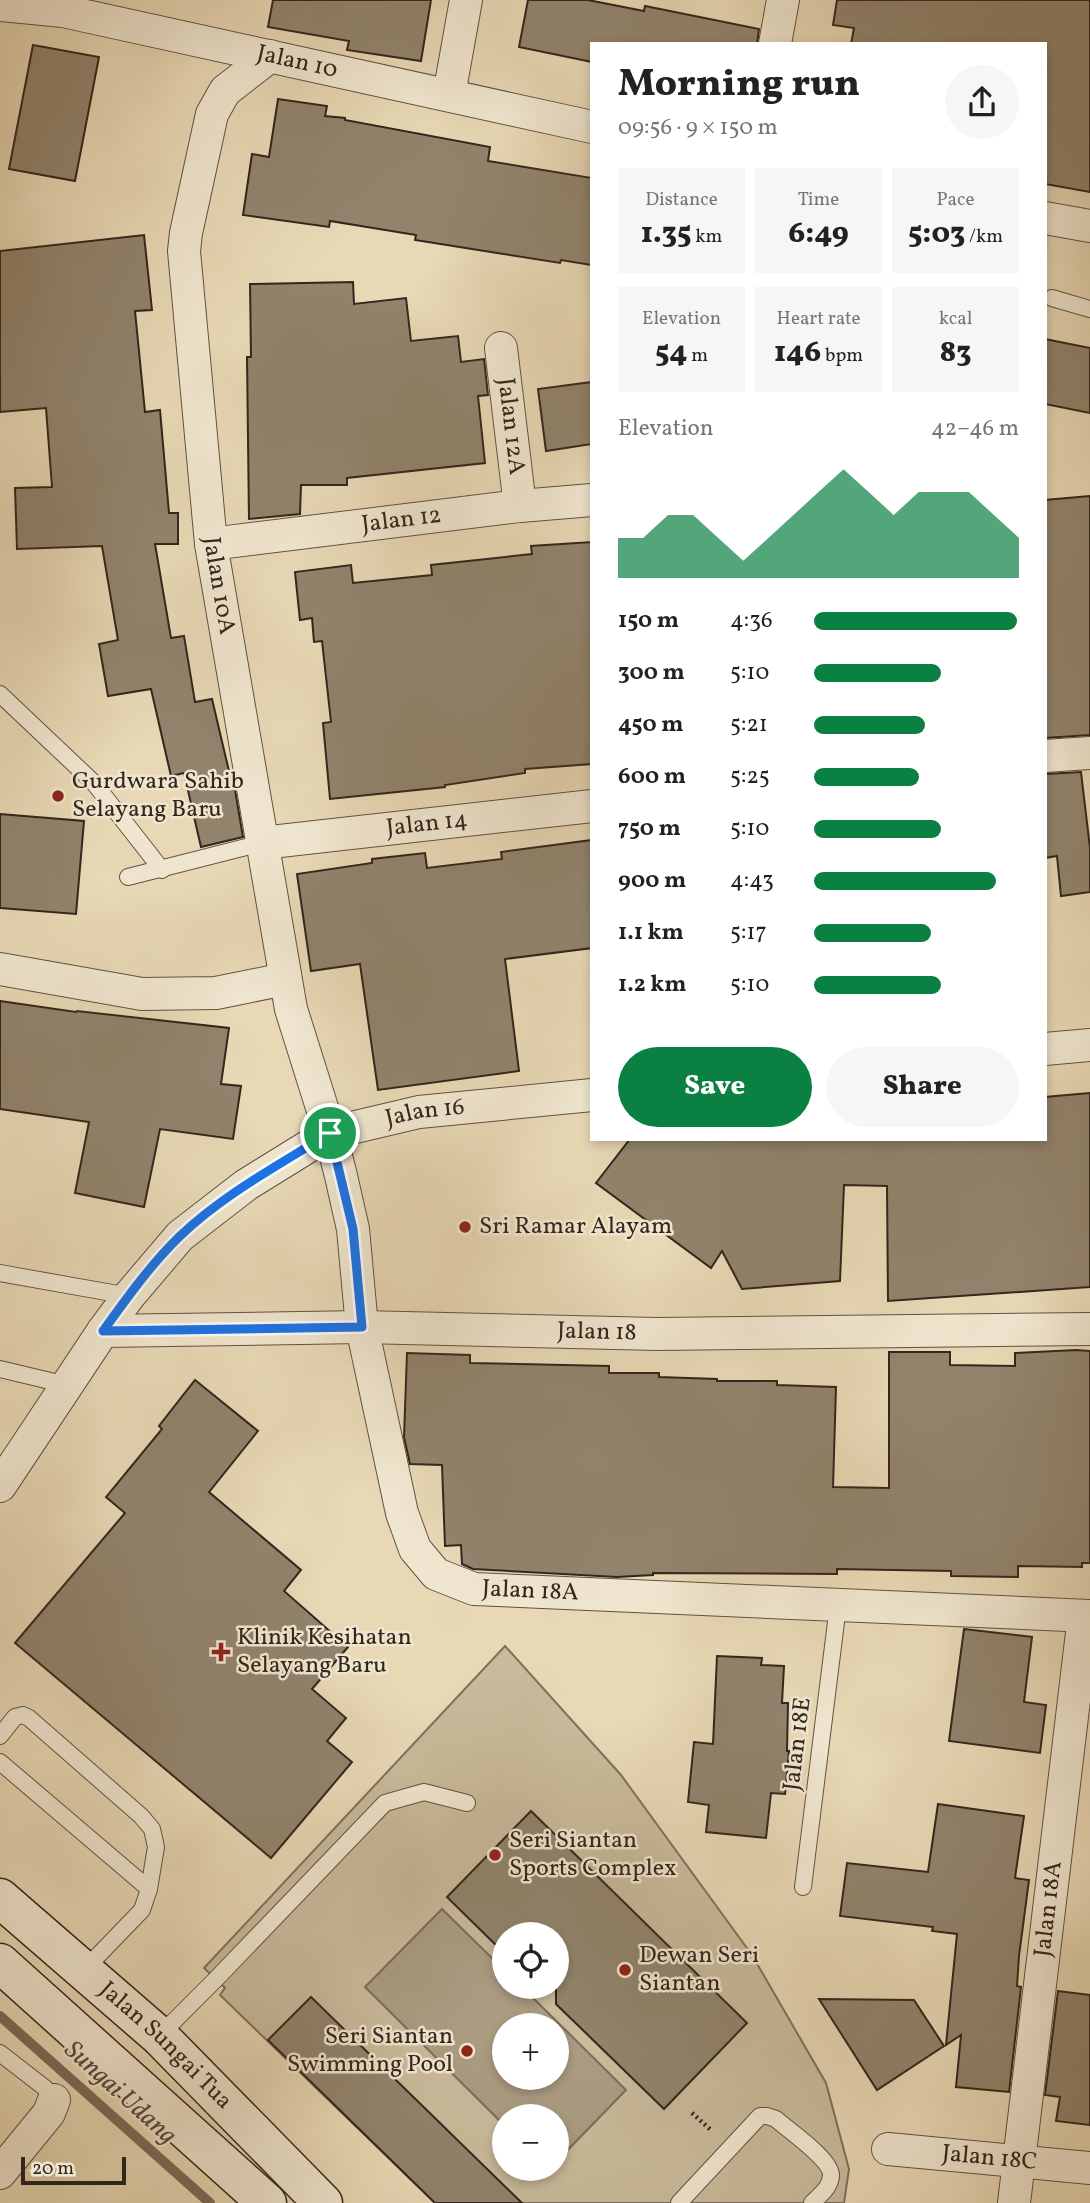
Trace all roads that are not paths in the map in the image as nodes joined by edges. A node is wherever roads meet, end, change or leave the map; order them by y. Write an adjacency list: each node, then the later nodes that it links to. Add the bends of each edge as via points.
1 (466, 0): 6 (street)
2 (783, 0): 4 (street)
3 (0, 5): 5 (street, Jalan 10, via 63,11)
4 (775, 42)
5 (270, 56): 6 (street, Jalan 10); 15 (street, Jalan 10A, via 225,90 212,114 186,233)
6 (449, 95): 7 (street, Jalan 10)
7 (590, 127)
8 (1047, 218): 9 (street)
9 (1090, 226)
10 (1052, 298): 11 (lane)
11 (1090, 309)
12 (501, 348): 14 (street, Jalan 12A)
13 (590, 500): 14 (street, Jalan 12)
14 (520, 506): 15 (street, Jalan 12)
15 (211, 544): 20 (street, Jalan 10A)
16 (0, 694): 21 (lane, via 94,783)
17 (1090, 753): 18 (street)
18 (1047, 756)
19 (590, 806): 20 (street, Jalan 14)
20 (262, 844): 21 (lane); 24 (street, Jalan 10A)
21 (162, 870): 22 (lane)
22 (128, 877)
23 (0, 969): 24 (street, via 142,993 216,993)
24 (285, 979): 28 (street, Jalan 10A)
25 (1090, 1045): 26 (street)
26 (1047, 1049)
27 (590, 1095): 28 (street, Jalan 16, via 419,1112)
28 (330, 1133): 30 (street, Jalan 16, via 198,1221); 31 (street, Jalan 18A, via 353,1229)
29 (0, 1273): 30 (lane)
30 (128, 1296): 33 (street, Jalan 16)
31 (362, 1327): 32 (street, Jalan 18, via 657,1335); 33 (street, Jalan 18); 37 (street, Jalan 18A, via 402,1513 415,1549 436,1574 474,1589)
32 (1090, 1329)
33 (103, 1331): 35 (street, Jalan 16)
34 (0, 1369): 35 (lane)
35 (67, 1385): 36 (street, Jalan 16)
36 (0, 1486)
37 (838, 1606): 38 (street, Jalan 18A); 42 (lane, Jalan 18E)
38 (1087, 1616): 52 (street, Jalan 18A)
39 (0, 1736): 43 (lane, via 15,1717 29,1718 141,1816 152,1829 156,1847)
40 (0, 1762): 43 (lane)
41 (467, 1803): 48 (lane, via 424,1792 385,1803)
42 (803, 1887)
43 (149, 1889): 46 (lane, via 142,1910)
44 (0, 1898): 46 (main road, Jalan Sungai Tua)
45 (0, 1963): 47 (main road, Jalan Sungai Tua)
46 (89, 1974): 47 (main road); 48 (main road, Jalan Sungai Tua)
47 (59, 2014): 55 (main road, Jalan Sungai Tua)
48 (159, 2036): 56 (main road, Jalan Sungai Tua)
49 (0, 2053): 50 (lane)
50 (54, 2100): 54 (street, via 49,2113)
51 (888, 2149): 52 (street, Jalan 18C)
52 (1017, 2161): 53 (street, Jalan 18C); 59 (street, Jalan 18A)
53 (1090, 2168)
54 (0, 2173)
55 (267, 2203)
56 (323, 2203)
57 (679, 2203): 58 (lane, via 760,2116 776,2119 826,2162 831,2173 828,2185)
58 (812, 2203)
59 (1014, 2203)

